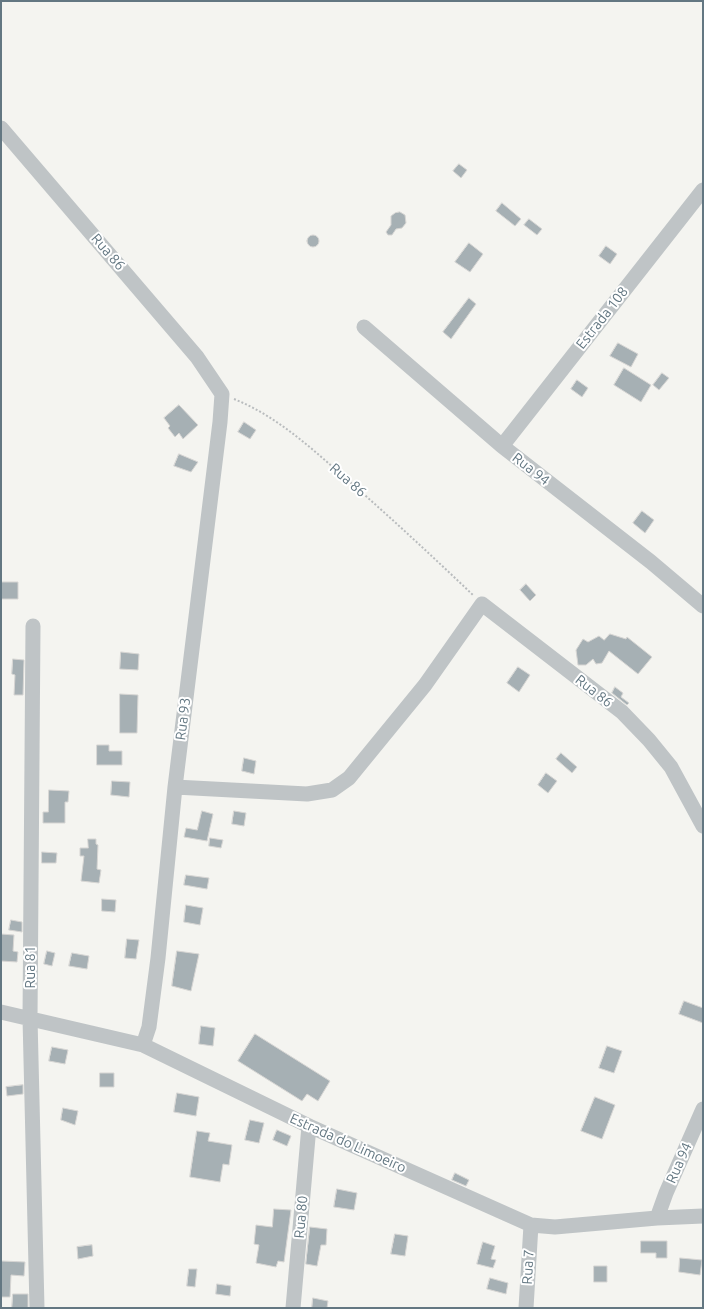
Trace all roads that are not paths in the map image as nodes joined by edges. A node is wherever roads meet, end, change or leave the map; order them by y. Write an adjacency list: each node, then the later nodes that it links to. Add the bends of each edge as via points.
1 (1, 128): 4 (street, Rua 86, via 197,357)
2 (703, 190): 5 (street, Estrada 108)
3 (364, 327): 5 (street, Rua 94)
4 (222, 394): 8 (street, Rua 93)
5 (502, 446): 6 (street, Rua 94, via 652,562)
6 (703, 606)
7 (32, 626): 11 (street, Rua 81)
8 (175, 787): 9 (street, Rua 86, via 307,794 332,790 348,778 425,685 482,604 622,712 671,767); 12 (street, Rua 93, via 158,958)
9 (703, 826)
10 (1, 1012): 11 (street, Estrada do Limoeiro)
11 (30, 1018): 12 (street, Estrada do Limoeiro); 18 (street, Rua 81)
12 (144, 1045): 14 (street, Estrada do Limoeiro)
13 (703, 1109): 16 (street, Rua 94)
14 (308, 1126): 17 (street, Estrada do Limoeiro); 19 (street, Rua 80)
15 (703, 1216): 16 (street, Estrada do Limoeiro)
16 (657, 1218): 17 (street, Estrada do Limoeiro, via 555,1227)
17 (531, 1225): 20 (street, Rua 7)
18 (37, 1308)
19 (293, 1308)
20 (526, 1308)

